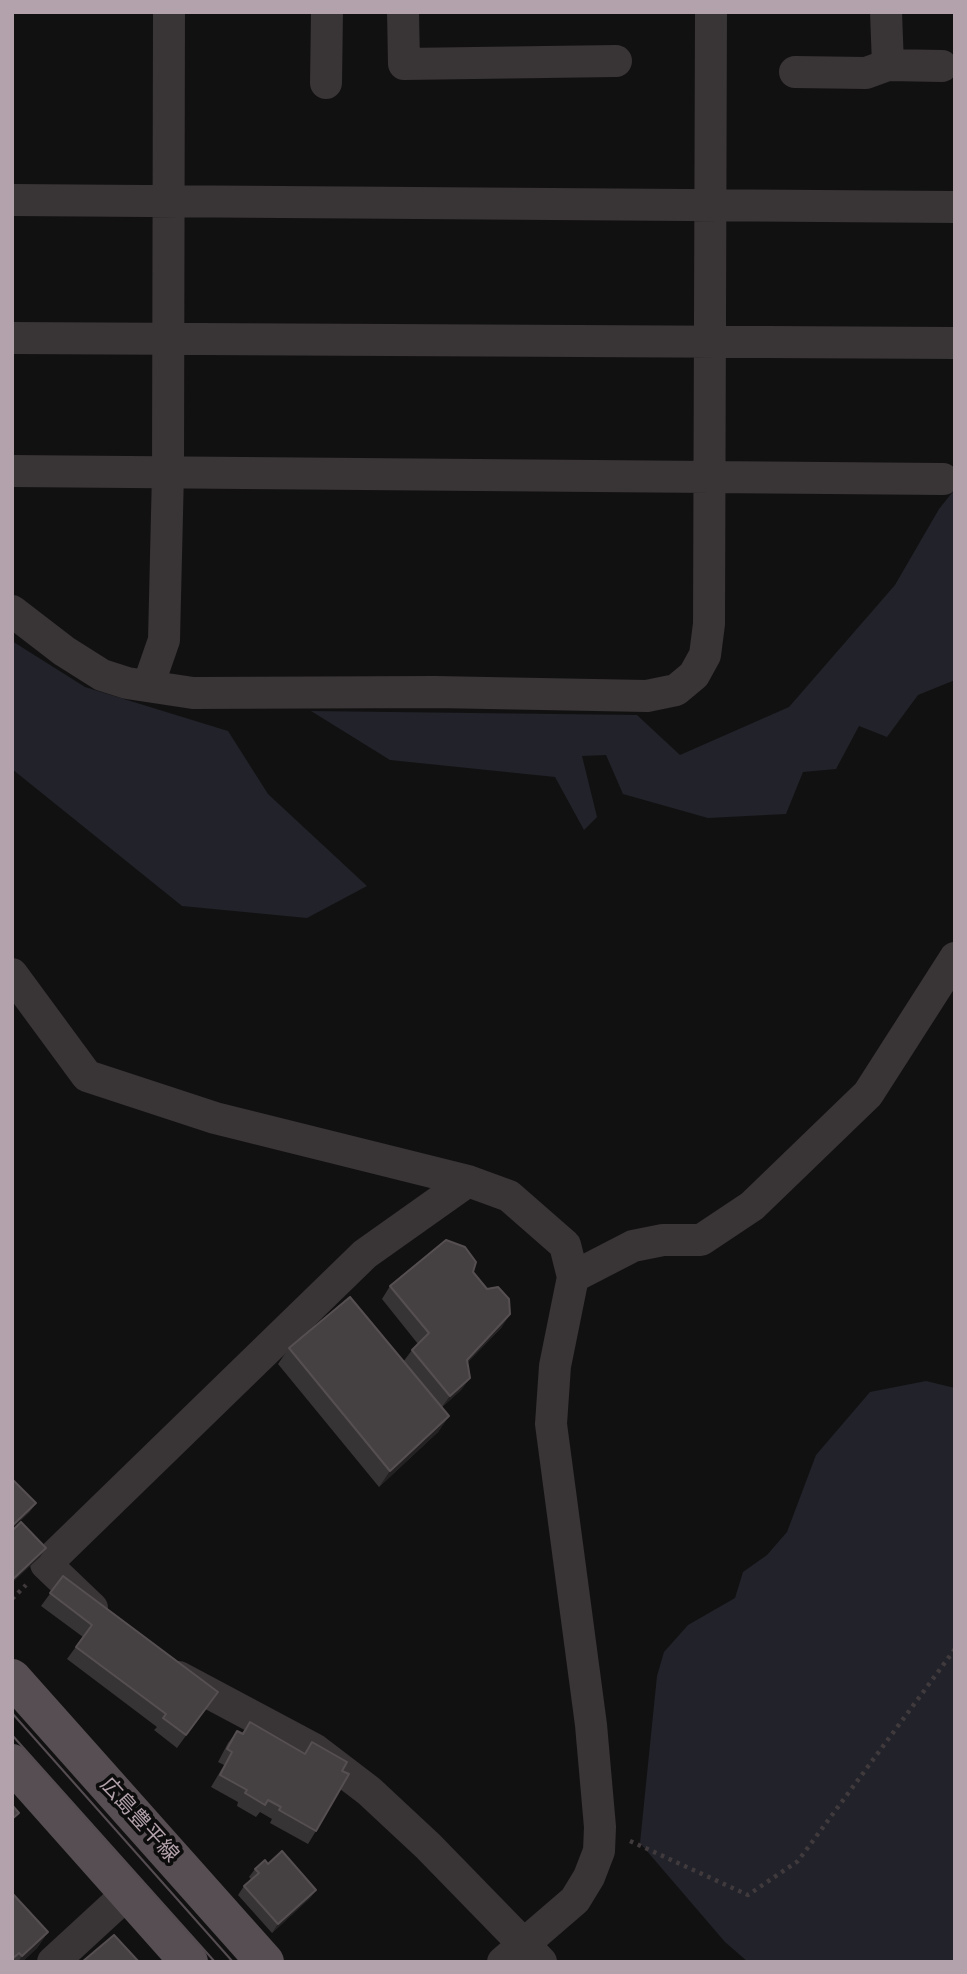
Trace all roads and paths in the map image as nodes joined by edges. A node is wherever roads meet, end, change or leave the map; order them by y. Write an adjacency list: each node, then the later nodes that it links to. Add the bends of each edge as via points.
1 (169, 12): 12 (street)
2 (327, 12): 10 (street)
3 (403, 12): 6 (street, via 404,64)
4 (711, 12): 13 (street)
5 (886, 12): 7 (street)
6 (616, 61)
7 (888, 65): 8 (street); 9 (street, via 866,73)
8 (942, 66)
9 (795, 72)
10 (326, 83)
11 (12, 200): 12 (street)
12 (169, 201): 13 (street); 16 (street)
13 (710, 205): 14 (street); 17 (street)
14 (955, 207)
15 (12, 338): 16 (street)
16 (169, 338): 17 (street); 20 (street)
17 (710, 341): 18 (street); 21 (street)
18 (955, 343)
19 (12, 471): 20 (street)
20 (168, 472): 21 (street); 24 (street, via 164,640)
21 (709, 477): 22 (street); 24 (street, via 705,655 694,674 676,690 647,695 192,693)
22 (943, 479)
23 (12, 611): 24 (street, via 102,675)
24 (148, 686)
25 (955, 958): 28 (street, via 868,1094 751,1206 701,1240 633,1246)
26 (12, 974): 27 (street, via 87,1076 215,1118)
27 (468, 1181): 28 (street, via 509,1196 565,1245); 29 (street, via 365,1254 46,1564)
28 (573, 1277): 34 (street, via 555,1366 551,1424)
29 (112, 1628)
30 (955, 1649): 34 (path, via 798,1861 748,1895)
31 (151, 1659): 36 (street, via 314,1749 369,1791 428,1846)
32 (12, 1678): 39 (main road, 広島豊平線)
33 (12, 1763): 35 (main road)
34 (600, 1827): 36 (street, via 599,1851 589,1877 575,1900)
35 (128, 1892): 37 (street); 38 (main road)
36 (522, 1956)
37 (53, 1962)
38 (189, 1962)
39 (265, 1962)

